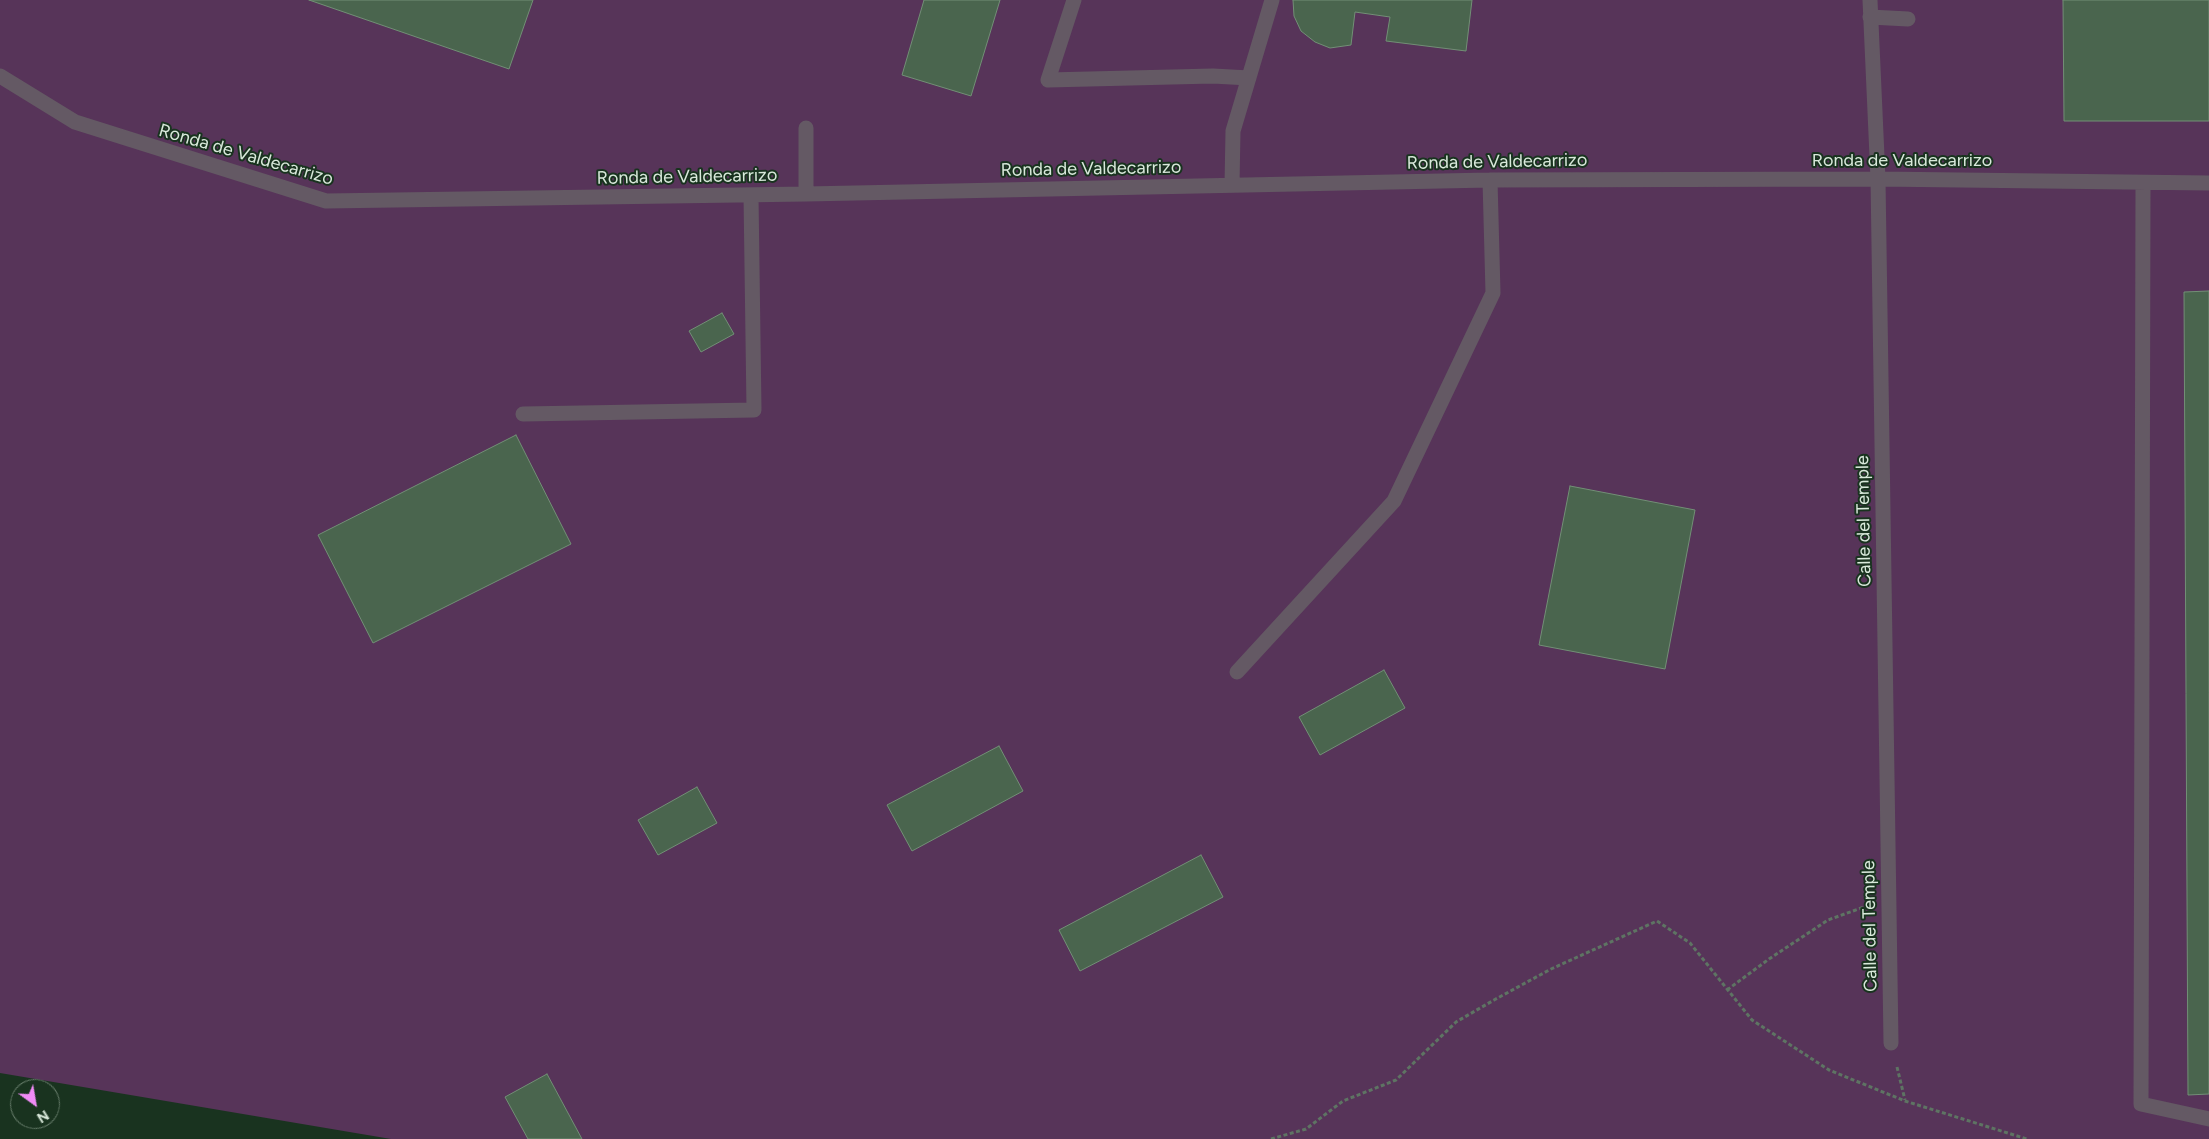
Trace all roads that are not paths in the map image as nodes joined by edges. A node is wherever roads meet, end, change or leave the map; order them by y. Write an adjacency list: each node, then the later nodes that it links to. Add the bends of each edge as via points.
1 (1074, 0): 7 (street, via 1048,80)
2 (1272, 0): 7 (street)
3 (1870, 0): 4 (street, Calle del Temple)
4 (1870, 17): 5 (street); 9 (street, Calle del Temple)
5 (1908, 19)
6 (0, 76): 15 (street, Ronda de Valdecarrizo, via 75,122 326,201)
7 (1249, 78): 13 (street, via 1233,131)
8 (806, 128): 14 (street)
9 (1878, 179): 10 (street, Ronda de Valdecarrizo); 11 (street, Ronda de Valdecarrizo); 18 (street, Calle del Temple)
10 (1490, 180): 13 (street, Ronda de Valdecarrizo); 17 (street, via 1493,293 1394,501)
11 (2142, 182): 12 (street, Ronda de Valdecarrizo); 19 (street, via 2141,1104)
12 (2209, 183)
13 (1232, 185): 14 (street, Ronda de Valdecarrizo)
14 (806, 194): 15 (street, Ronda de Valdecarrizo)
15 (751, 195): 16 (street, via 754,410)
16 (523, 414)
17 (1237, 672)
18 (1891, 1042)
19 (2209, 1119)

